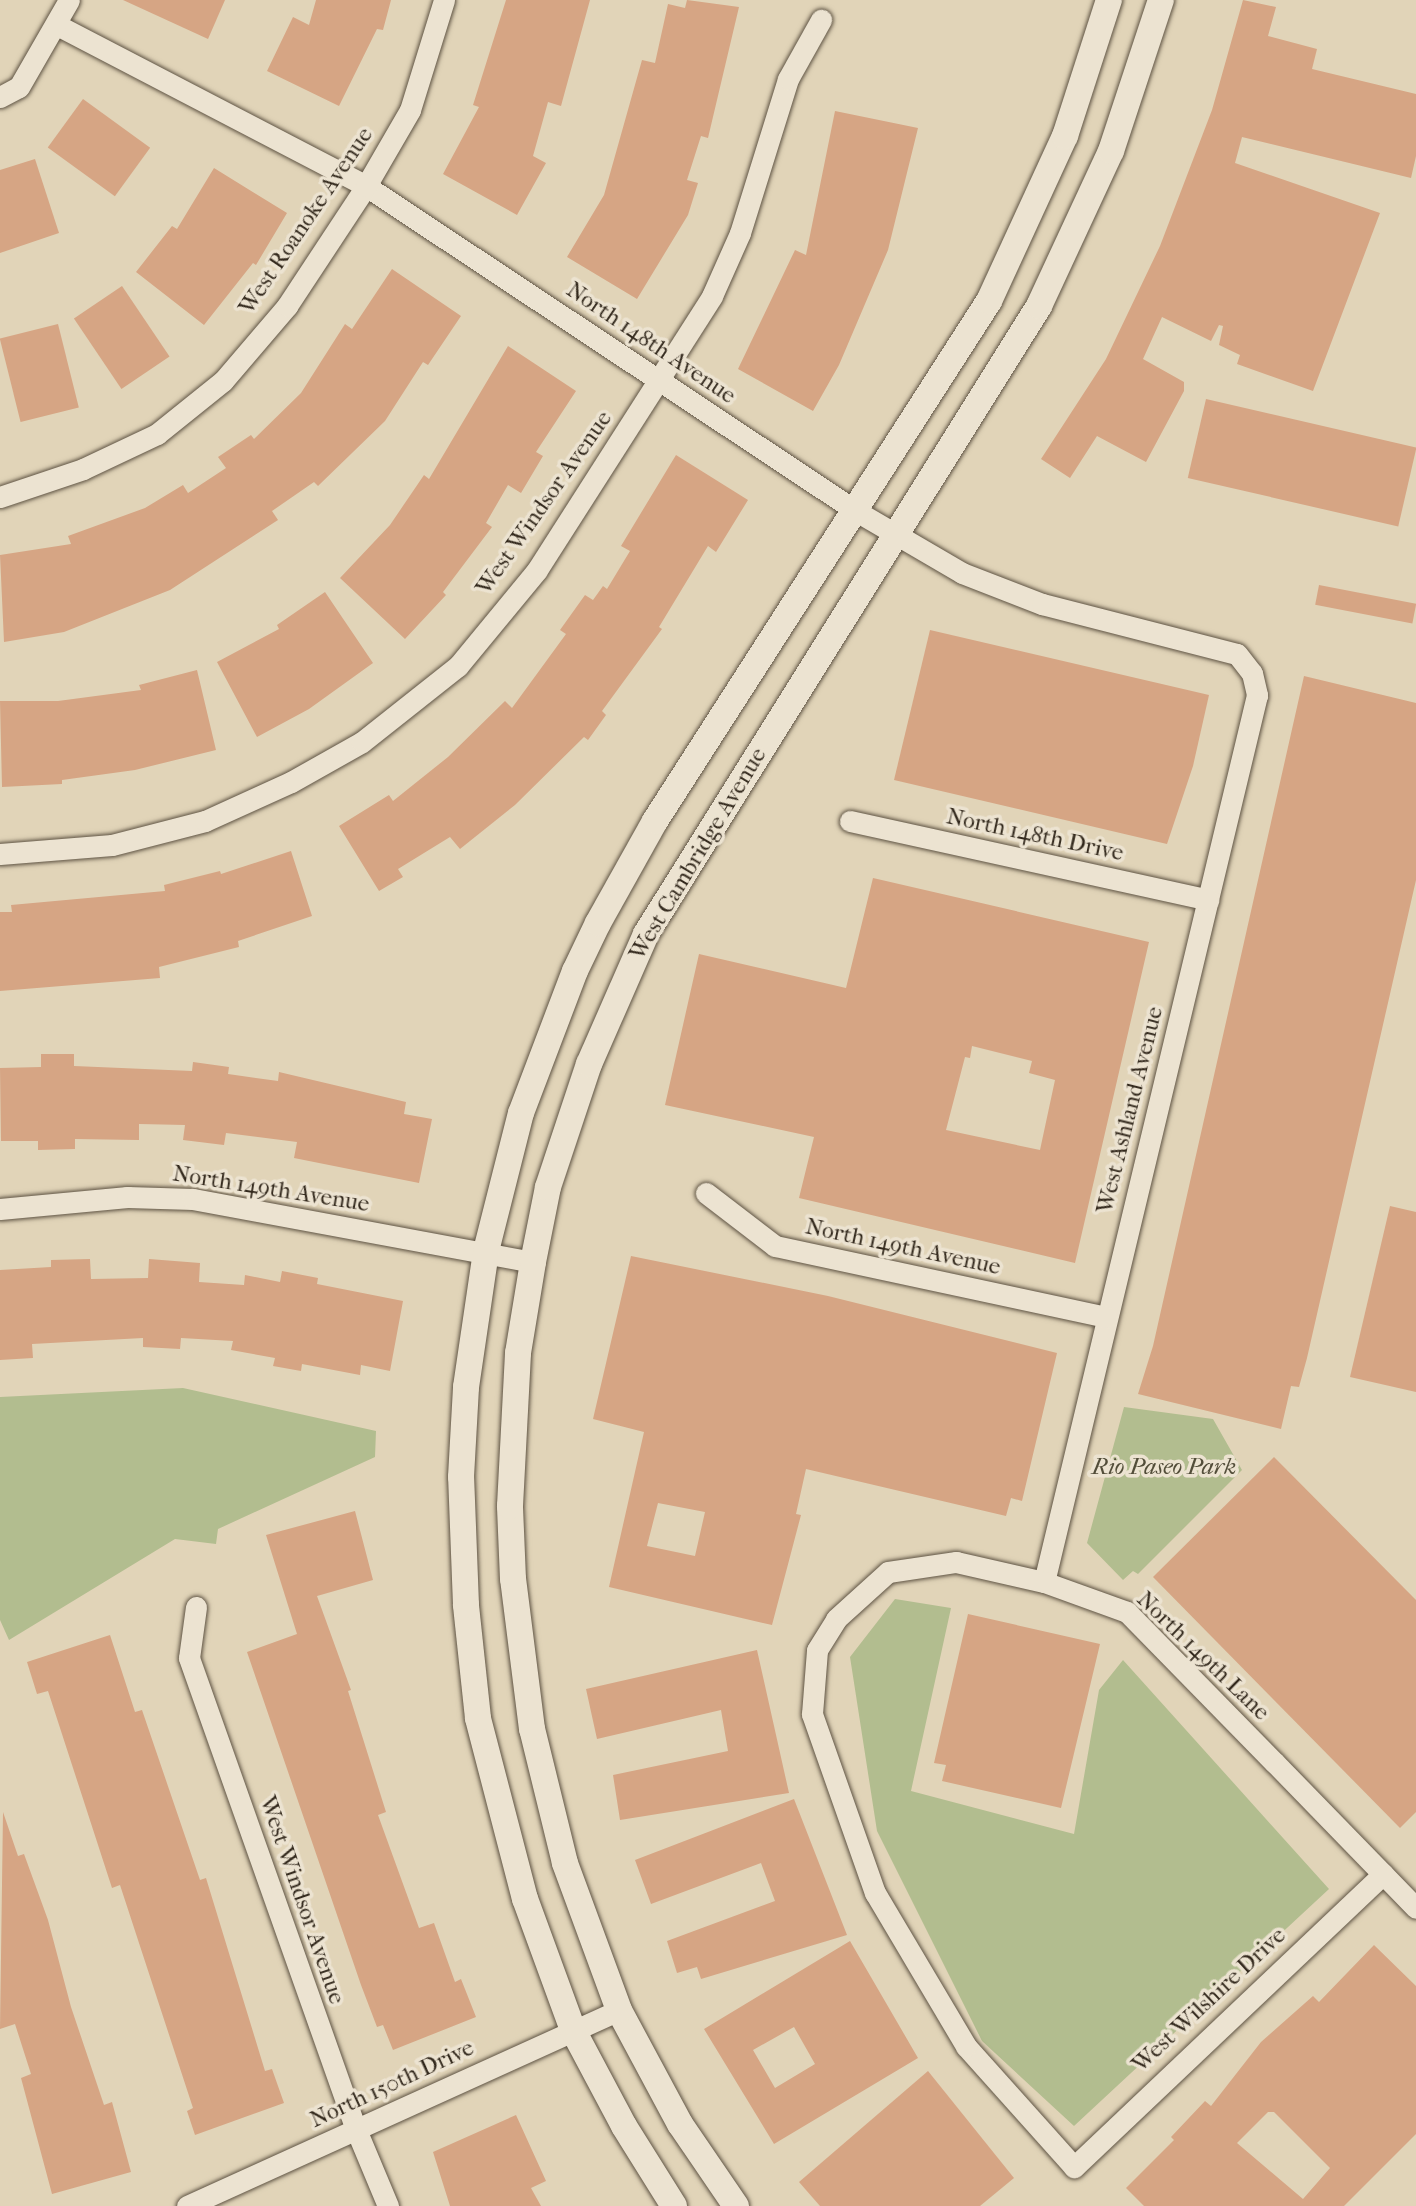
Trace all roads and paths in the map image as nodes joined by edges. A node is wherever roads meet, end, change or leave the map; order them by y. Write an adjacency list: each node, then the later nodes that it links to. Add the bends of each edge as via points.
1 (69, 0): 6 (street)
2 (444, 0): 8 (street, West Roanoke Avenue, via 410,110)
3 (1109, 0): 11 (street, via 1065,136 989,301)
4 (1161, 0): 12 (street, West Cambridge Avenue, via 1126,108 1070,246 1010,357)
5 (821, 20): 9 (street, West Windsor Avenue, via 788,79 740,233 712,296)
6 (57, 25): 7 (street, via 19,87); 8 (street, North 148th Avenue)
7 (0, 97)
8 (366, 186): 9 (street, North 148th Avenue); 10 (street, West Roanoke Avenue, via 286,306 223,381 157,434 83,469)
9 (660, 380): 11 (street, North 148th Avenue); 15 (street, West Windsor Avenue, via 537,570 458,666 362,742 291,782 205,821 112,845)
10 (0, 497)
11 (856, 511): 12 (street, North 148th Avenue); 19 (street, via 655,821 598,923 521,1112)
12 (895, 534): 13 (street, North 148th Avenue, via 962,573 1042,604); 20 (street, West Cambridge Avenue, via 646,934 589,1064 548,1187)
13 (1237, 654): 16 (street, West Ashland Avenue, via 1252,673 1257,695)
14 (850, 821): 16 (street, North 148th Drive)
15 (0, 854)
16 (1209, 900): 21 (street, West Ashland Avenue)
17 (706, 1193): 21 (street, North 149th Avenue, via 775,1246)
18 (0, 1209): 19 (street, North 149th Avenue, via 127,1196 193,1199)
19 (486, 1251): 20 (street, North 149th Avenue); 27 (street, via 466,1387 461,1477 472,1666 478,1718 505,1830)
20 (533, 1262): 26 (street, West Cambridge Avenue, via 518,1353 510,1506 522,1669 552,1822)
21 (1106, 1317): 22 (street, West Ashland Avenue)
22 (1044, 1583): 24 (street, North 149th Lane, via 1128,1612); 29 (street, North 149th Lane, via 956,1562 888,1572 836,1619 817,1650 812,1714 875,1893 966,2046)
23 (196, 1607): 28 (street, West Windsor Avenue, via 189,1658)
24 (1383, 1874): 25 (street, North 149th Lane); 29 (street, West Wilshire Drive)
25 (1416, 1908)
26 (619, 2010): 27 (street, North 150th Drive); 33 (street, West Cambridge Avenue, via 680,2124)
27 (573, 2030): 28 (street, North 150th Drive); 32 (street, via 624,2126)
28 (355, 2127): 30 (street, North 150th Drive); 31 (street, West Windsor Avenue)
29 (1074, 2167)
30 (187, 2206)
31 (387, 2206)
32 (674, 2206)
33 (736, 2206)

